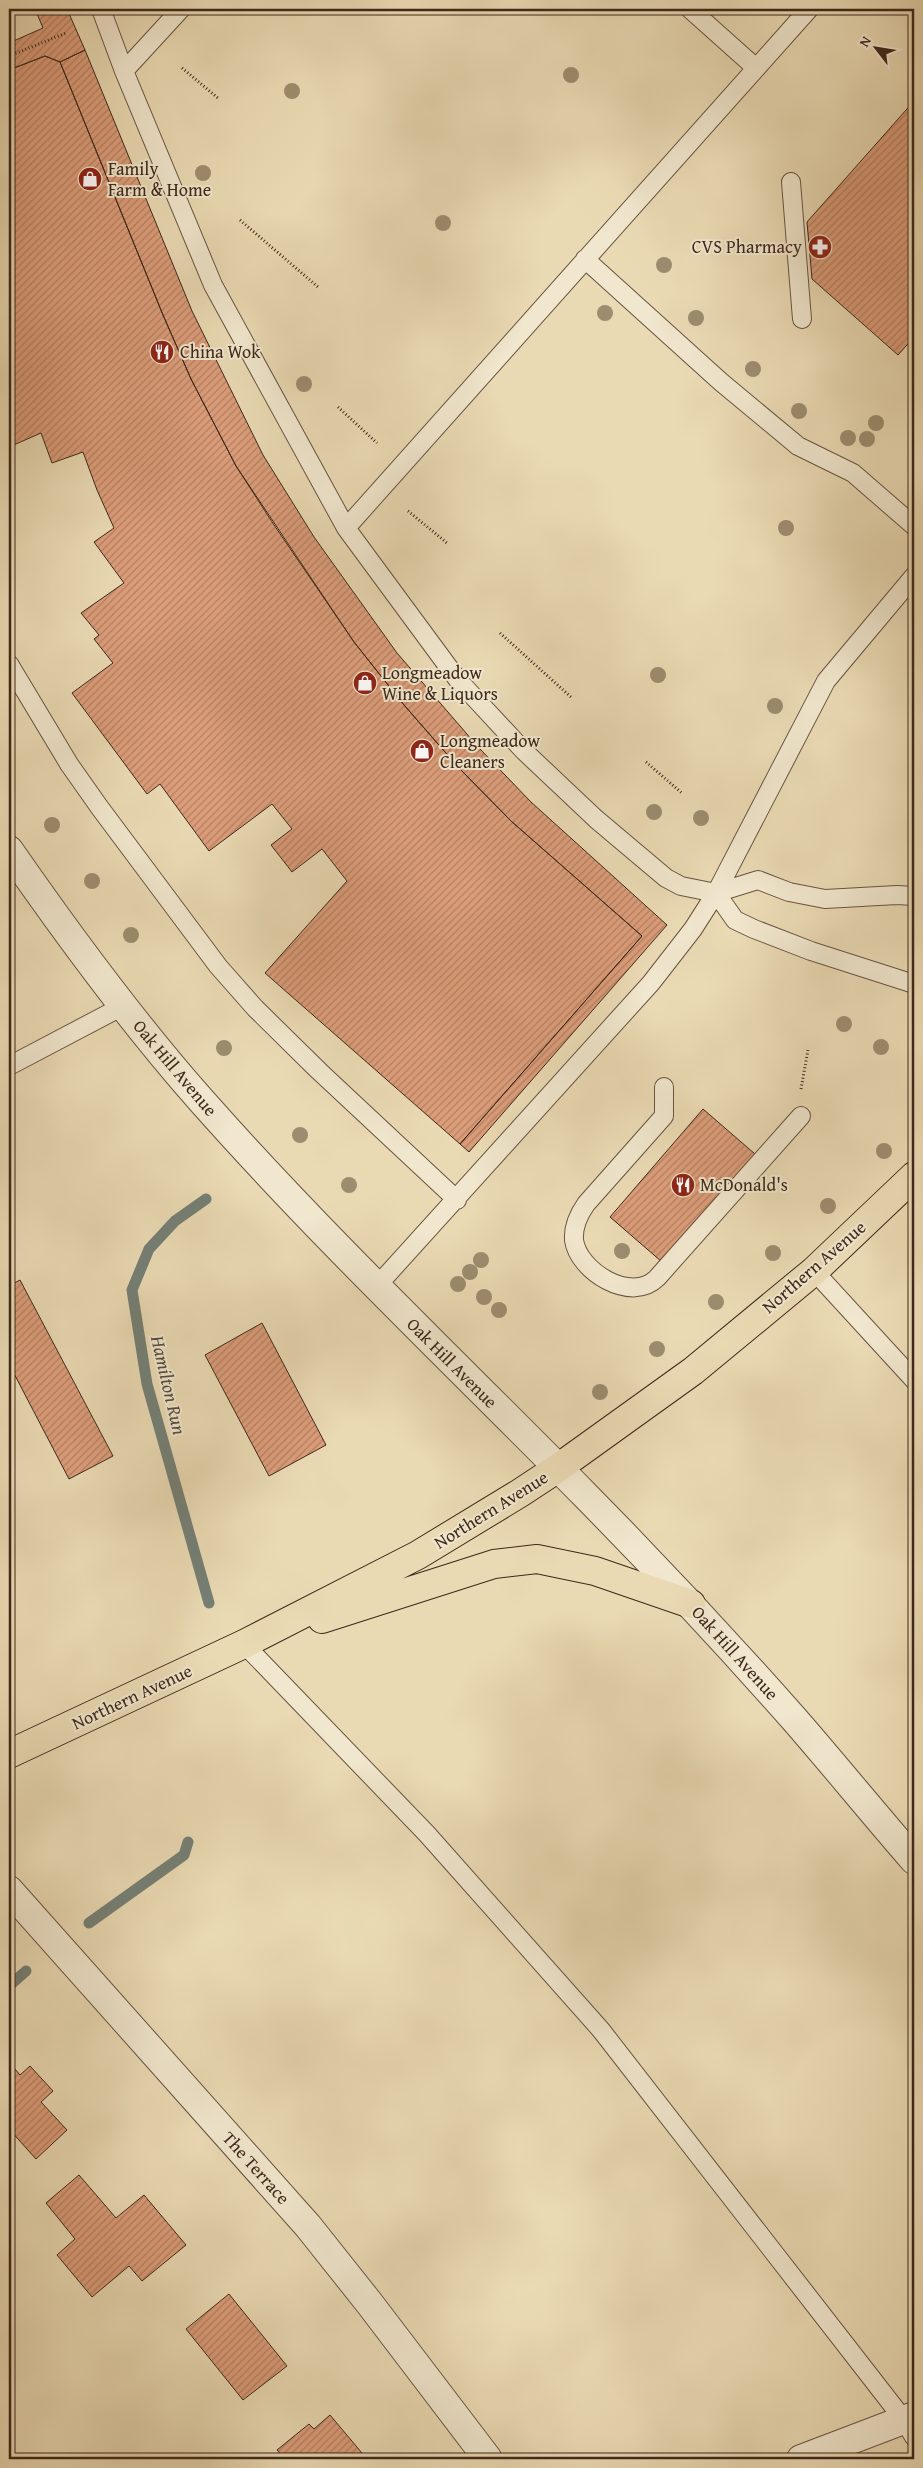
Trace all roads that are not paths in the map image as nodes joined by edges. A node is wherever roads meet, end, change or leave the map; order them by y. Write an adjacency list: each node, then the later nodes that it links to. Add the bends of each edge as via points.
1 (101, 9): 6 (lane)
2 (181, 9): 6 (lane)
3 (690, 9): 5 (lane)
4 (809, 9): 5 (lane)
5 (756, 68): 8 (lane)
6 (124, 71): 11 (lane, via 213,285)
7 (791, 182): 9 (lane)
8 (586, 259): 10 (lane, via 721,382 798,446 853,473); 11 (lane)
9 (802, 319)
10 (914, 526)
11 (346, 528): 15 (lane, via 458,680 524,751 596,819 666,878 681,886)
12 (914, 576): 15 (lane, via 826,681)
13 (9, 664): 23 (lane, via 89,794 218,966 312,1064)
14 (9, 850): 18 (street, Oak Hill Avenue)
15 (716, 893): 16 (lane, via 758,880 788,892 825,899); 17 (lane, via 735,920 754,929 811,952); 23 (lane, via 694,929 651,984)
16 (914, 896)
17 (914, 984)
18 (123, 1006): 19 (lane); 25 (street, Oak Hill Avenue, via 222,1124)
19 (9, 1066)
20 (664, 1087): 21 (lane, via 664,1116 586,1204 578,1217 575,1231 576,1247 582,1258 604,1277 623,1287 646,1286 657,1278)
21 (801, 1116)
22 (914, 1176): 24 (main road, Northern Avenue)
23 (457, 1200): 25 (lane)
24 (814, 1271): 26 (lane); 27 (main road, Northern Avenue, via 693,1371)
25 (376, 1287): 27 (street, Oak Hill Avenue)
26 (914, 1380)
27 (558, 1468): 28 (street, Oak Hill Avenue); 29 (main road, Northern Avenue, via 418,1555)
28 (691, 1604): 29 (main road, via 595,1570 537,1559 494,1564); 31 (street, Oak Hill Avenue, via 796,1720)
29 (244, 1644): 30 (main road, Northern Avenue); 33 (lane, via 427,1834 601,2030)
30 (9, 1754)
31 (914, 1860)
32 (9, 1890): 34 (street, The Terrace, via 308,2226)
33 (911, 2424): 35 (street)
34 (488, 2459)
35 (801, 2459)

